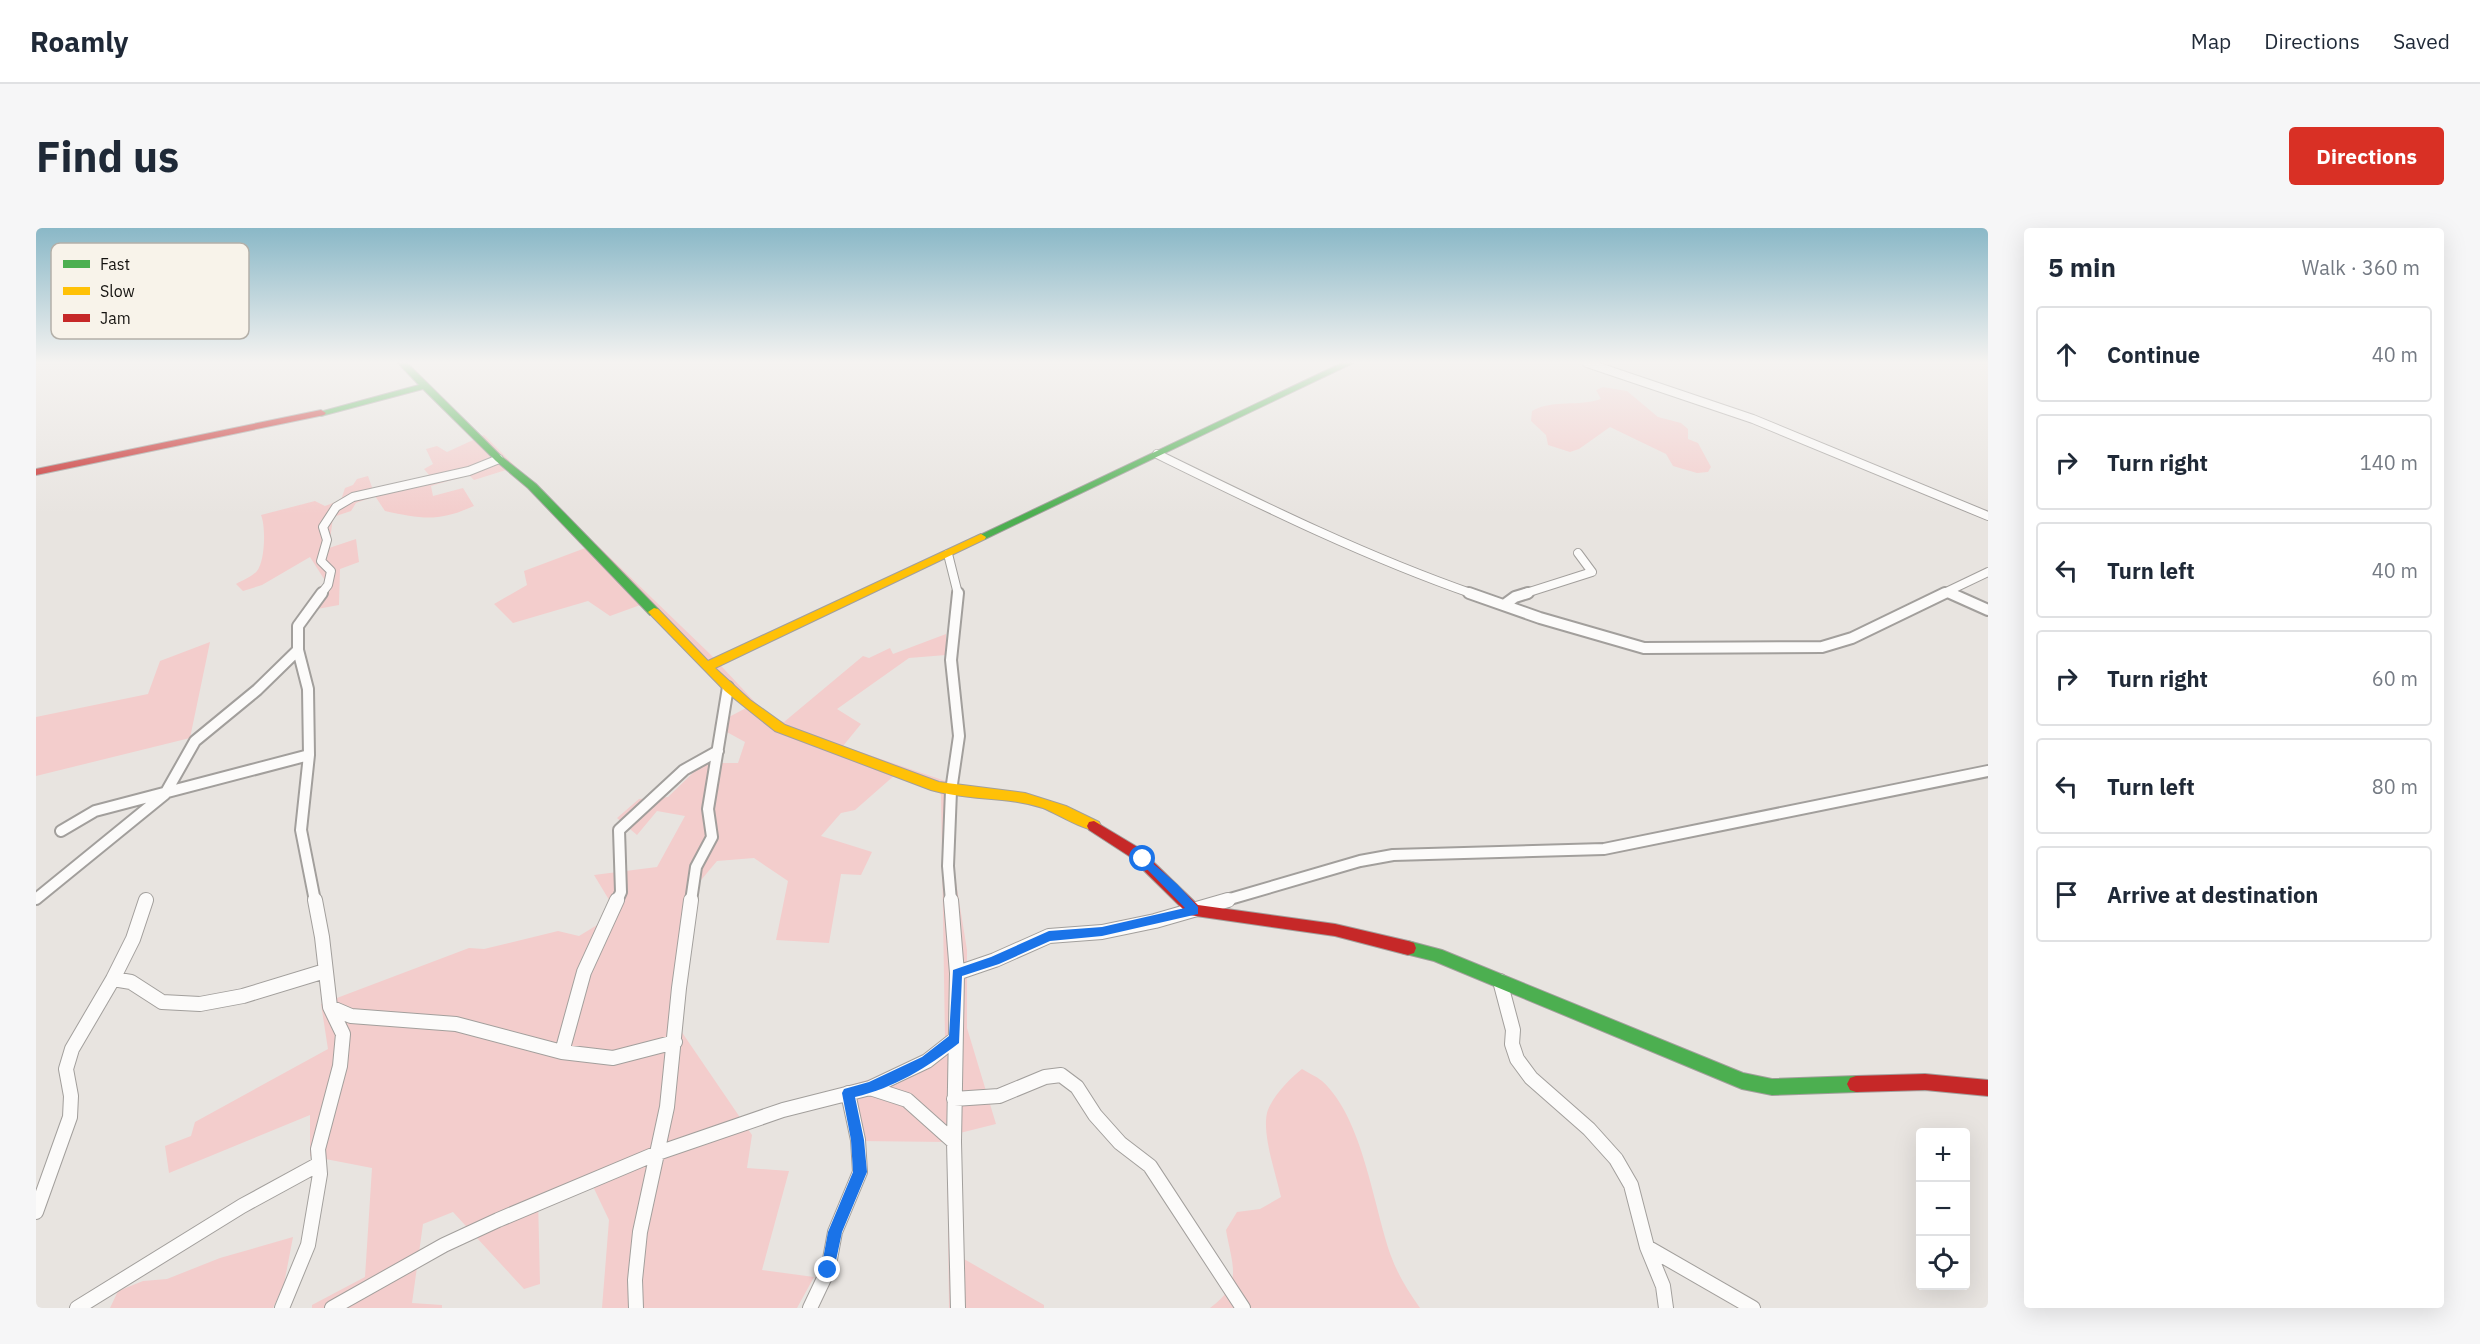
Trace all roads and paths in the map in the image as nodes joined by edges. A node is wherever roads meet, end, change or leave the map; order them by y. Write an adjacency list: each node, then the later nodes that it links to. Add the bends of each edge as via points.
1 (321, 413): 7 (street)
2 (452, 413): 6 (street)
3 (1242, 413): 5 (street)
4 (1736, 413): 8 (street)
5 (1156, 454): 10 (street); 13 (street, via 1309,529 1415,574)
6 (499, 459): 15 (street, via 469,471 362,494 336,507 323,529 327,540 321,561 331,571 329,582 298,626); 16 (street, via 532,486)
7 (36, 472)
8 (1988, 516)
9 (1578, 553): 13 (street, via 1592,572 1588,575 1515,597)
10 (948, 555): 16 (street); 21 (street, via 958,593 951,660 959,736)
11 (1988, 572): 12 (street)
12 (1948, 592): 13 (street, via 1852,638 1817,648 1644,648); 14 (street)
13 (1504, 605)
14 (1988, 610)
15 (298, 650): 19 (street, via 308,689); 22 (street, via 258,690 195,741)
16 (707, 667): 17 (street)
17 (728, 687): 18 (street); 21 (street, via 780,728)
18 (718, 751): 33 (street, via 708,809 711,837 696,867); 34 (street, via 684,770 619,830 621,892 584,972)
19 (309, 755): 22 (street); 27 (street, via 301,830)
20 (1988, 771): 26 (street, via 1604,849 1393,855 1336,867)
21 (951, 790): 26 (street, via 1008,794 1040,801 1090,823 1137,853); 28 (street, via 948,866)
22 (165, 794): 23 (street, via 95,811); 24 (street)
23 (61, 831)
24 (36, 899)
25 (146, 900): 29 (street, via 133,939)
26 (1194, 911): 28 (street, via 1102,932 1049,936); 30 (street, via 1335,930 1436,955)
27 (325, 971): 29 (street, via 219,1001 178,1005 159,1002 132,982); 31 (street)
28 (957, 973): 32 (street)
29 (113, 979): 42 (street, via 72,1049 66,1069 70,1117)
30 (1500, 981): 36 (street, via 1756,1085 1925,1082); 43 (street, via 1514,1030 1512,1044 1517,1059 1616,1159 1631,1185)
31 (330, 1007): 34 (street, via 351,1016 456,1024); 41 (street, via 343,1034 340,1066 318,1149)
32 (955, 1039): 35 (street, via 927,1061); 38 (street)
33 (675, 1042): 34 (street, via 613,1058); 40 (street, via 667,1107)
34 (562, 1052)
35 (870, 1088): 37 (street); 39 (street, via 908,1100)
36 (1988, 1088)
37 (848, 1093): 40 (street, via 783,1110); 48 (street, via 860,1172 835,1232 828,1270)
38 (954, 1099): 39 (street); 50 (street, via 999,1096 1045,1077 1061,1075 1077,1087 1120,1143 1150,1166)
39 (954, 1142): 49 (street)
40 (655, 1154): 46 (street, via 444,1245); 47 (street, via 640,1232)
41 (319, 1164): 44 (street, via 242,1206); 45 (street, via 308,1245)
42 (36, 1212)
43 (1647, 1247): 51 (street, via 1664,1286); 52 (street)
44 (77, 1308)
45 (282, 1308)
46 (332, 1308)
47 (636, 1308)
48 (810, 1308)
49 (958, 1308)
50 (1243, 1308)
51 (1666, 1308)
52 (1753, 1308)

